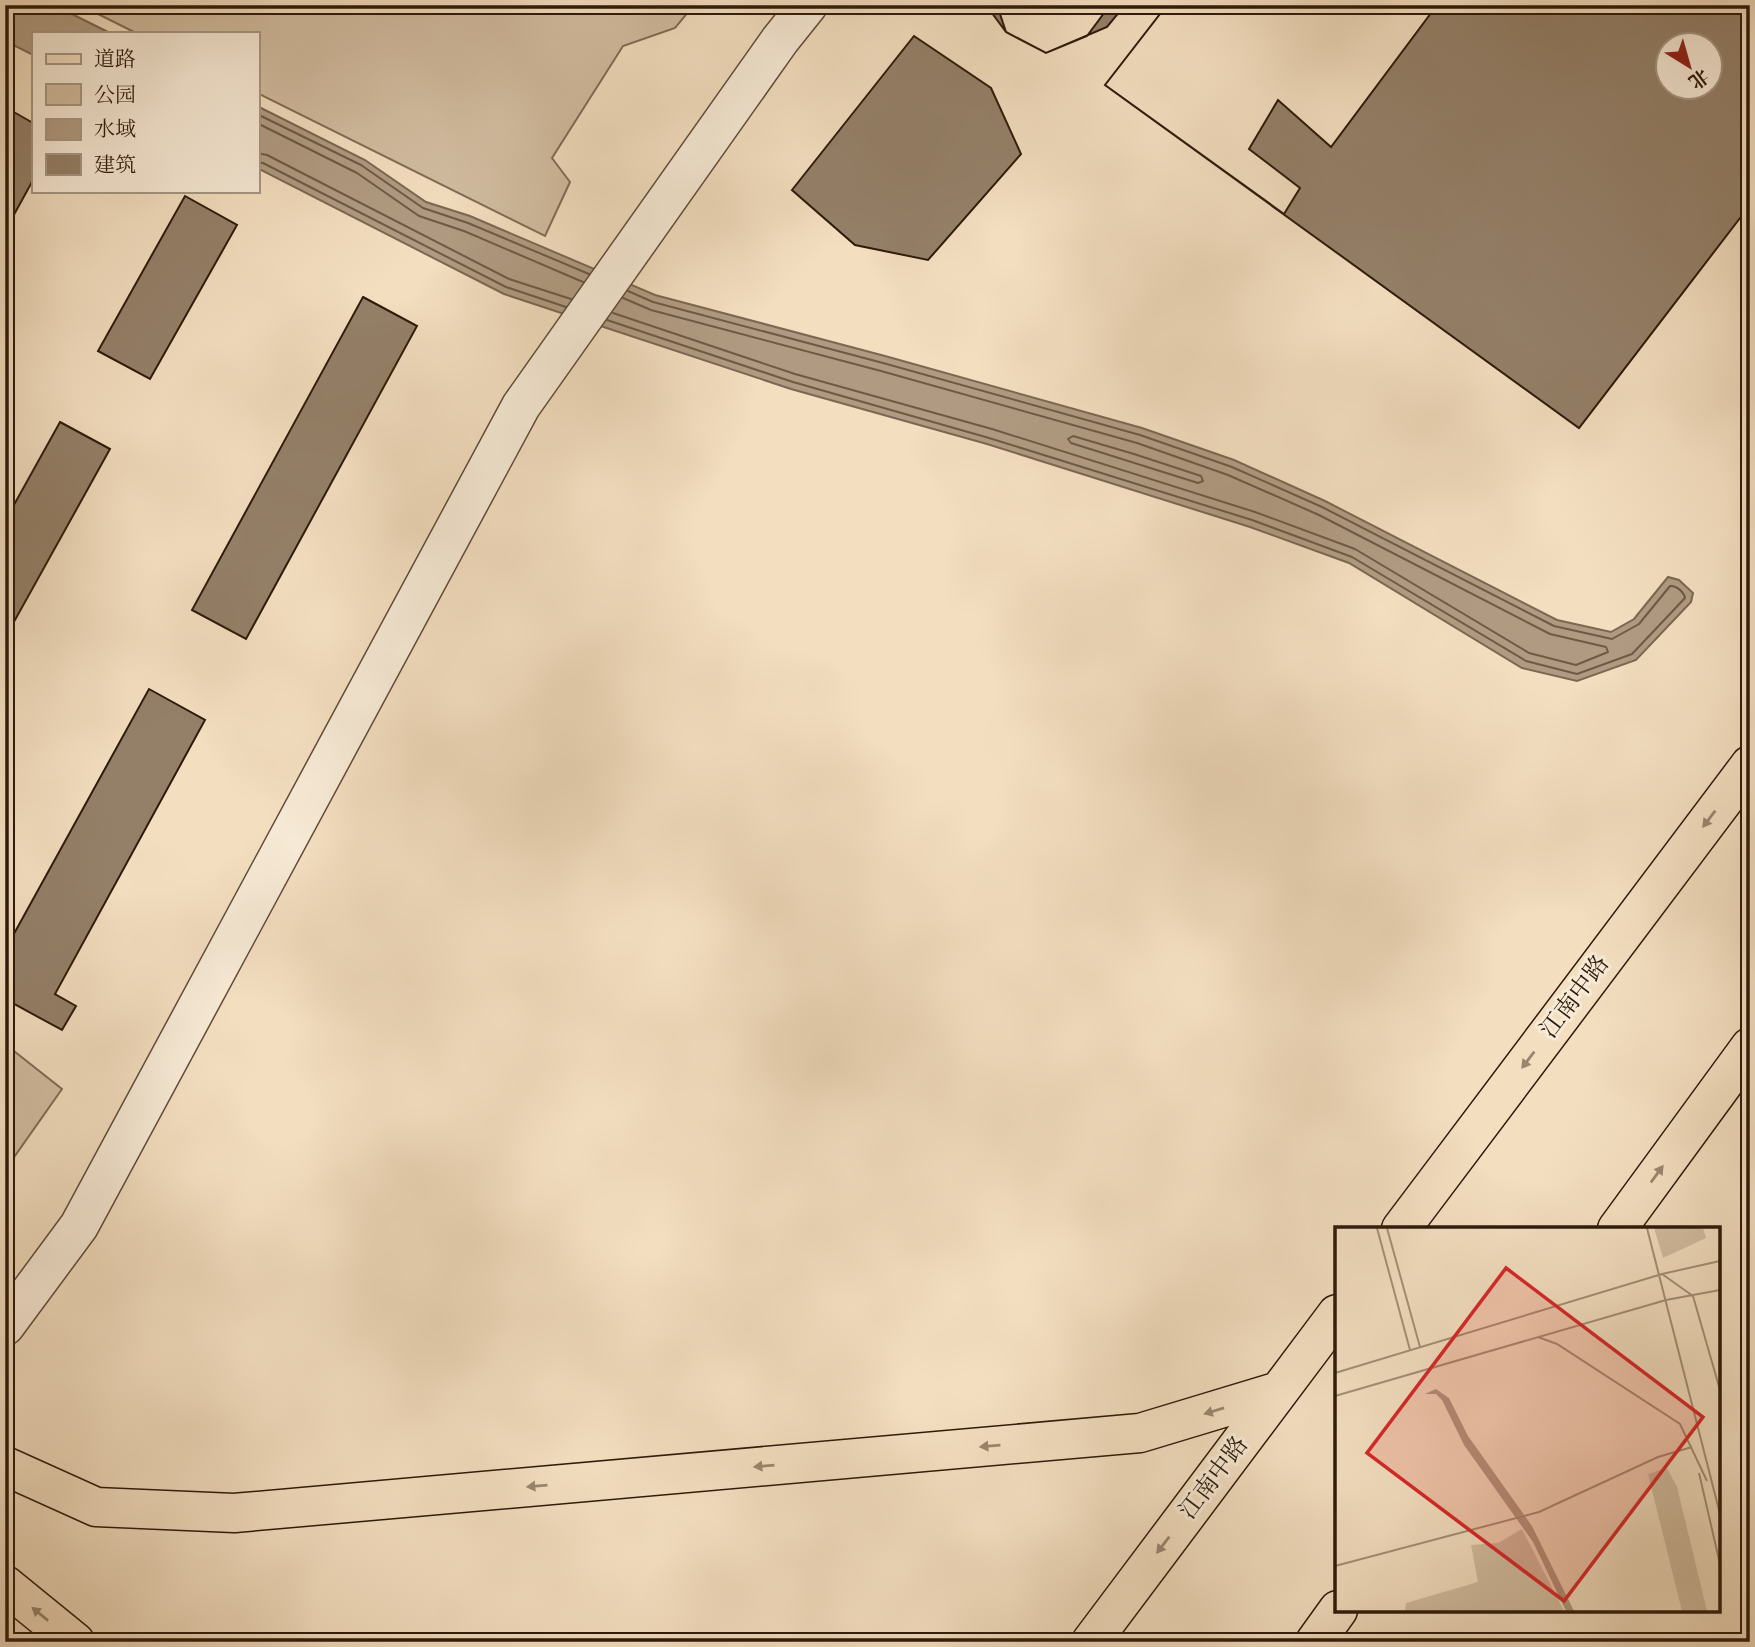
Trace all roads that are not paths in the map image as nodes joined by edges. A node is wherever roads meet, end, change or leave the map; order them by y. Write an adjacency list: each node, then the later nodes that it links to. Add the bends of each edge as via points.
1 (808, 5): 7 (street, via 521,405 79,1226)
2 (1750, 765): 4 (main road, 江南中路, one-way to 4)
3 (1750, 1047): 5 (main road, one-way to 3)
4 (1403, 1227)
5 (1618, 1227)
6 (1335, 1317): 8 (main road, 江南中路)
7 (5, 1326)
8 (1279, 1391): 9 (main road, one-way to 9, via 1140,1433 234,1513 96,1507); 13 (main road, 江南中路, one-way to 13)
9 (5, 1466)
10 (5, 1586): 12 (main road, one-way to 10)
11 (1337, 1612): 14 (main road)
12 (75, 1642)
13 (1091, 1642)
14 (1315, 1642)

